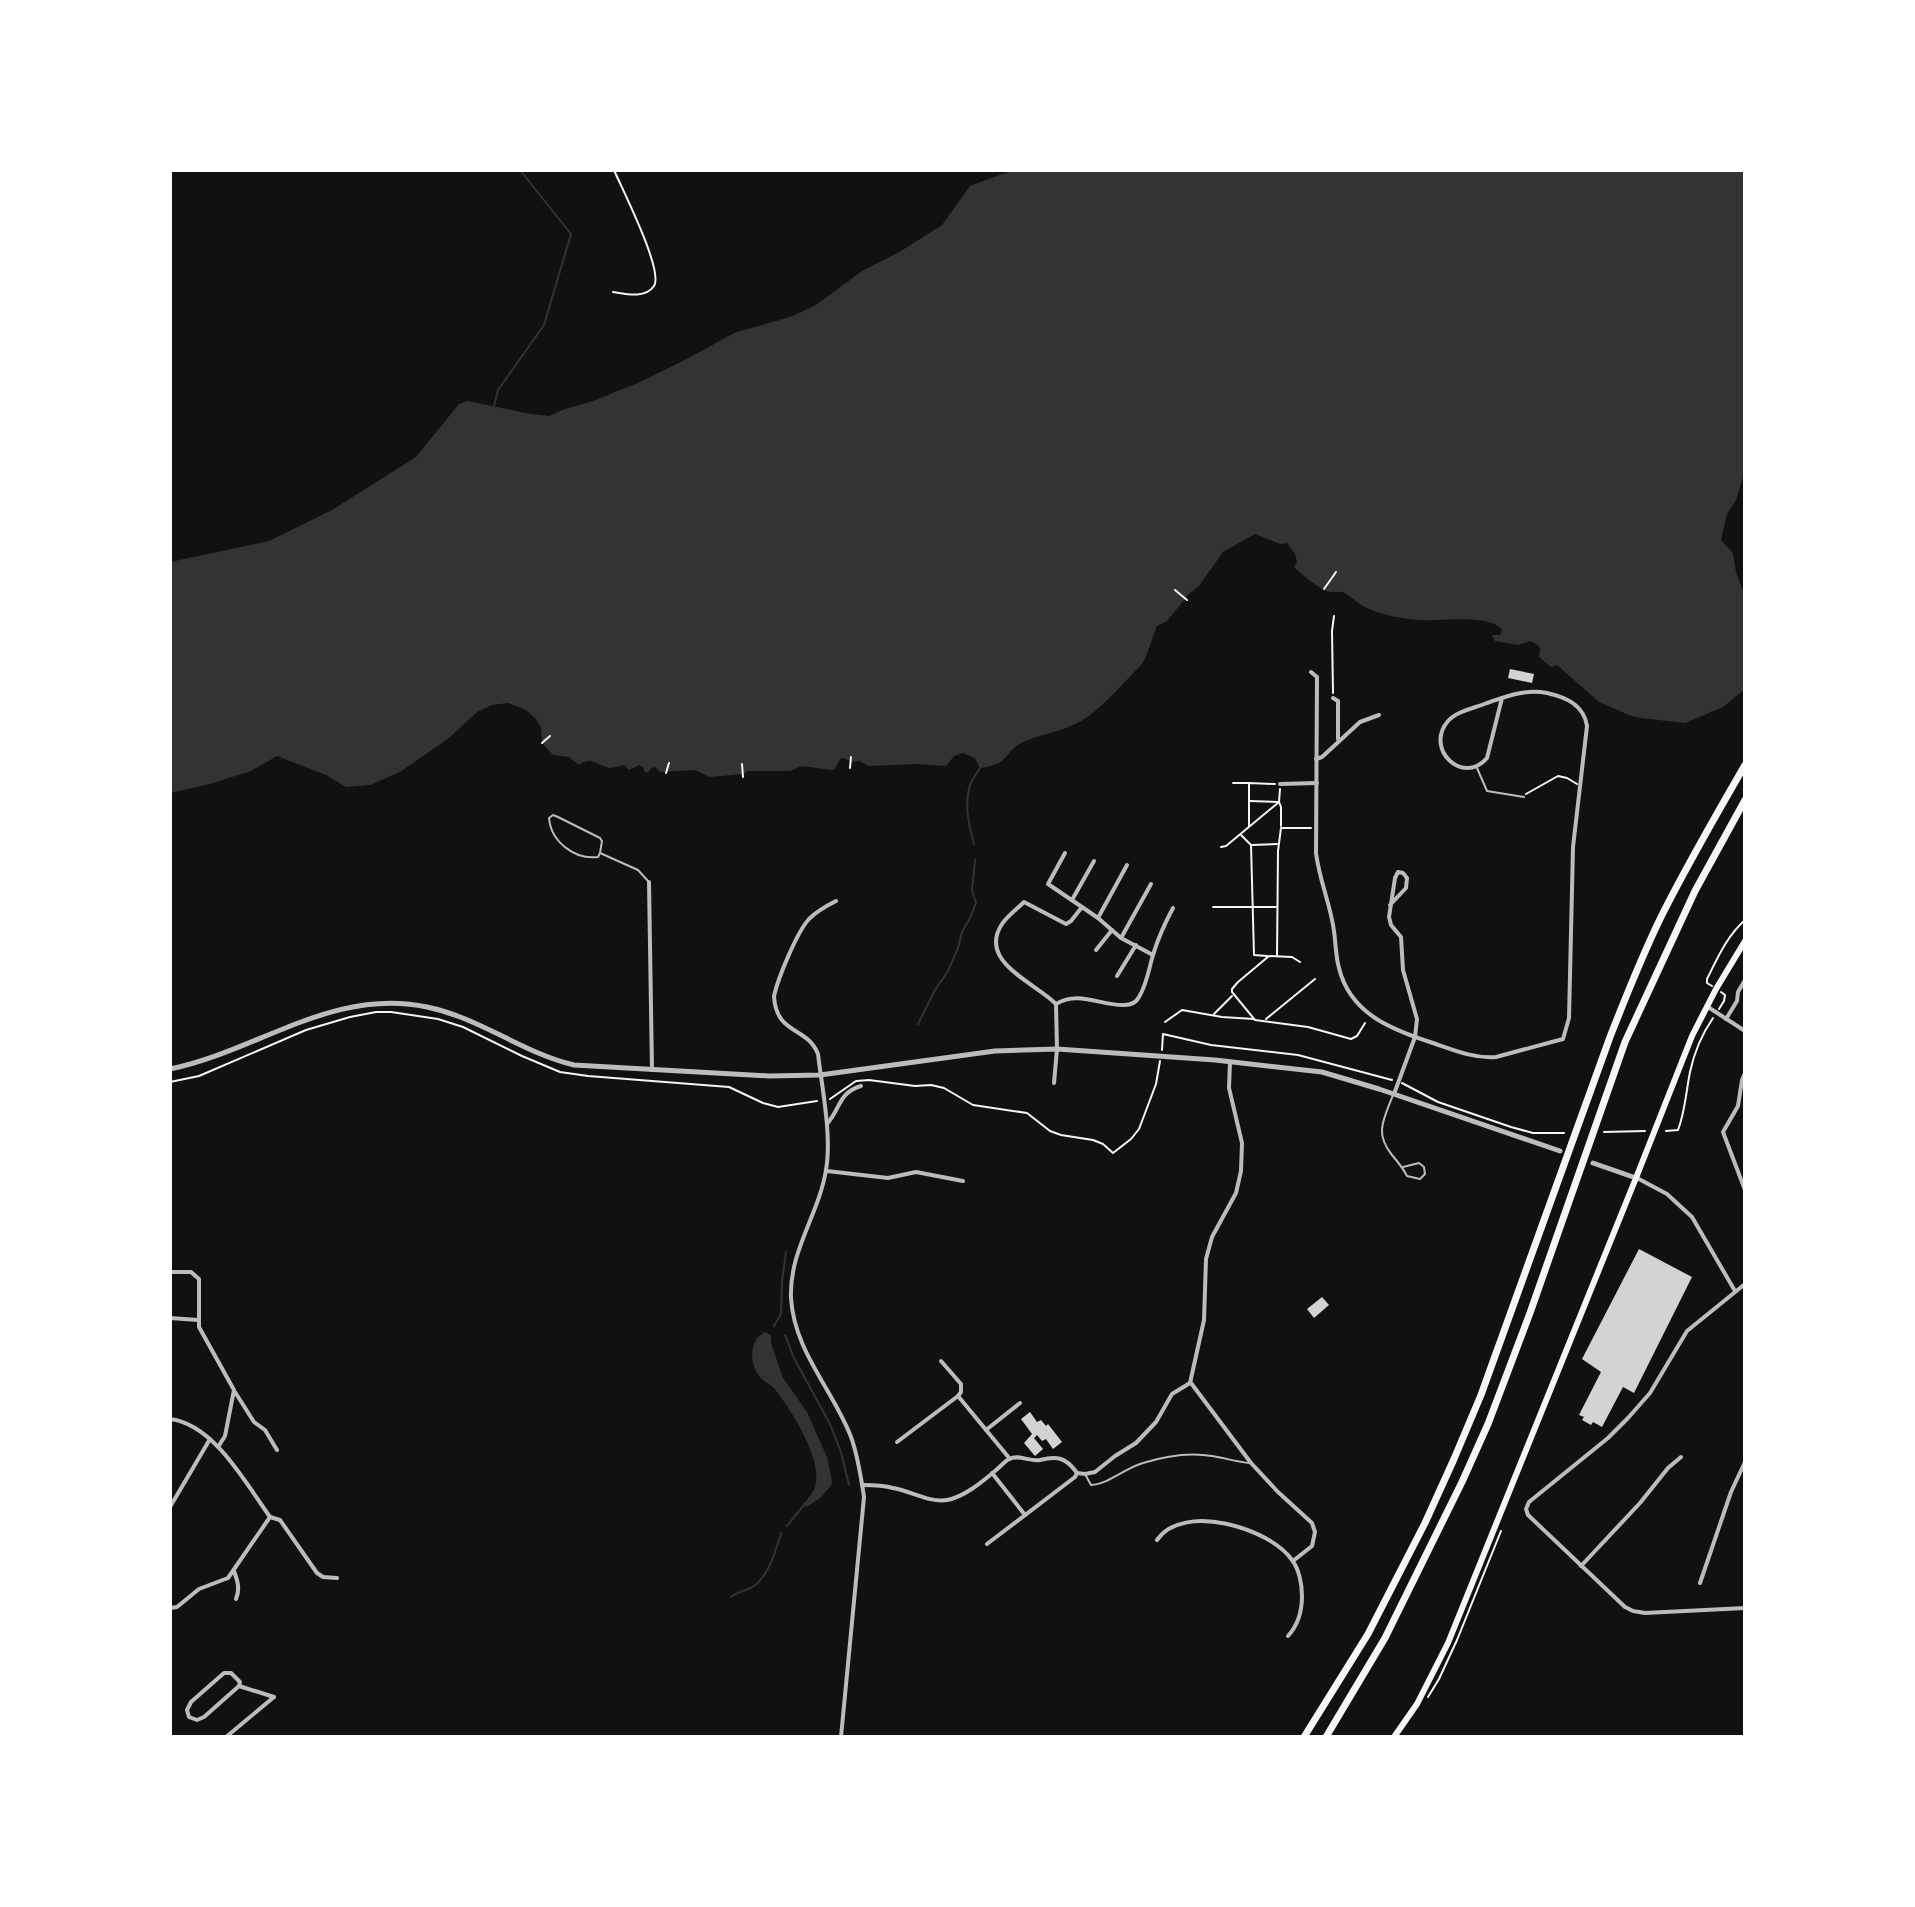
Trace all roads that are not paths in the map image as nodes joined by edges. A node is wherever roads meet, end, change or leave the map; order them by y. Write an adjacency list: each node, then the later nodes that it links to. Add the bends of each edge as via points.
1 (1311, 672): 6 (street, via 1317,677)
2 (1333, 698): 5 (street, via 1339,708)
3 (1502, 698): 8 (street, via 1487,758); 8 (street, via 1454,716 1442,733 1447,759); 37 (street, via 1522,692 1564,698 1582,711 1587,726 1571,881 1569,1018 1563,1039 1496,1057 1466,1054)
4 (1379, 715): 5 (street, via 1360,722)
5 (1338, 742): 6 (street)
6 (1316, 759): 9 (street)
7 (1745, 765): 96 (highway, via 1660,918 1630,987 1481,1395 1425,1523 1368,1634)
8 (1476, 767): 11 (lane, via 1487,791)
9 (1317, 783): 10 (street); 37 (street, via 1317,863 1345,986 1371,1016)
10 (1280, 784)
11 (1523, 797)
12 (1745, 800): 97 (highway, via 1695,891 1625,1042 1488,1424 1385,1638)
13 (600, 853): 13 (lane, via 600,838 553,815 549,818 569,851 589,857); 17 (lane, via 638,870)
14 (1065, 853): 19 (street, via 1048,884)
15 (1094, 861): 19 (street)
16 (1127, 865): 24 (street)
17 (649, 882): 41 (street)
18 (1151, 884): 26 (street)
19 (1072, 900): 22 (street)
20 (836, 901): 43 (street, via 802,928 774,996 779,1017 813,1043)
21 (1390, 905): 21 (street, via 1395,876 1403,873 1407,887); 37 (street, via 1417,1015)
22 (1082, 907): 24 (street); 33 (street, via 1066,924 1024,902 996,936 1008,967)
23 (1173, 908): 30 (street)
24 (1098, 918): 25 (street)
25 (1112, 930): 26 (street); 29 (street)
26 (1121, 938): 28 (street)
27 (1745, 941): 34 (main road)
28 (1136, 945): 30 (street); 31 (street)
29 (1096, 950)
30 (1153, 955): 33 (street, via 1132,1004 1070,999)
31 (1117, 976)
32 (1745, 980): 35 (street)
33 (1056, 1004): 38 (street)
34 (1706, 1006): 35 (street); 52 (main road)
35 (1726, 1019): 36 (street)
36 (1745, 1031)
37 (1415, 1037): 46 (street)
38 (1057, 1049): 39 (street); 43 (street, via 976,1053); 44 (street)
39 (1230, 1062): 46 (street, via 1322,1072); 61 (street, via 1241,1171 1206,1259 1204,1320)
40 (170, 1069): 41 (street, via 344,1007 402,1003 466,1018 556,1061)
41 (652, 1070): 43 (street)
42 (1745, 1073): 54 (street, via 1738,1106 1723,1132)
43 (820, 1075): 47 (street)
44 (1054, 1083)
45 (861, 1086): 47 (street, via 849,1089)
46 (1394, 1094): 48 (street); 50 (lane, via 1381,1138)
47 (826, 1125): 51 (street)
48 (1560, 1151)
49 (1593, 1163): 52 (street)
50 (1403, 1167): 50 (lane, via 1412,1178 1425,1174 1419,1163)
51 (826, 1171): 53 (street, via 888,1178 916,1172); 78 (street, via 796,1255 791,1298 798,1335 851,1436)
52 (1636, 1178): 57 (street, via 1687,1212); 98 (main road, via 1448,1643)
53 (963, 1181)
54 (1745, 1190)
55 (170, 1272): 59 (street, via 191,1272 199,1279)
56 (1745, 1284): 57 (street)
57 (1735, 1291): 85 (street, via 1681,1338 1637,1410 1526,1507)
58 (170, 1318): 59 (street)
59 (198, 1320): 62 (street)
60 (941, 1361): 63 (street, via 961,1384)
61 (1190, 1383): 74 (street); 77 (street, via 1172,1394 1136,1443)
62 (234, 1390): 69 (street); 70 (street)
63 (958, 1396): 66 (street); 68 (street)
64 (1020, 1403): 66 (street)
65 (170, 1419): 67 (street)
66 (986, 1430): 72 (street)
67 (210, 1439): 69 (street); 79 (street)
68 (897, 1442)
69 (218, 1447): 81 (street)
70 (277, 1450)
71 (1681, 1457): 85 (street)
72 (1010, 1459): 75 (street); 76 (street, via 1058,1457)
73 (1745, 1462): 88 (street)
74 (1251, 1463): 77 (lane, via 1181,1455 1140,1463 1101,1484 1091,1485); 84 (street, via 1314,1529 1312,1546)
75 (992, 1473): 78 (street, via 949,1500); 80 (street)
76 (1077, 1473): 77 (street); 80 (street)
77 (1085, 1474)
78 (862, 1485): 95 (street)
79 (170, 1507)
80 (1025, 1515): 83 (street)
81 (270, 1517): 86 (street); 87 (street, via 280,1520 317,1573)
82 (1157, 1540): 84 (street, via 1173,1527 1197,1522 1235,1525 1276,1544)
83 (987, 1544)
84 (1293, 1561): 92 (street, via 1302,1606)
85 (1581, 1566): 91 (street, via 1625,1607 1639,1613)
86 (234, 1571): 89 (street); 90 (street)
87 (337, 1578)
88 (1700, 1583)
89 (236, 1599)
90 (170, 1608)
91 (1745, 1608)
92 (1288, 1636)
93 (239, 1686): 93 (street, via 231,1673 224,1673 191,1702 189,1717 204,1717); 94 (street, via 274,1697)
94 (226, 1737)
95 (841, 1737)
96 (1304, 1737)
97 (1326, 1737)
98 (1394, 1737)

